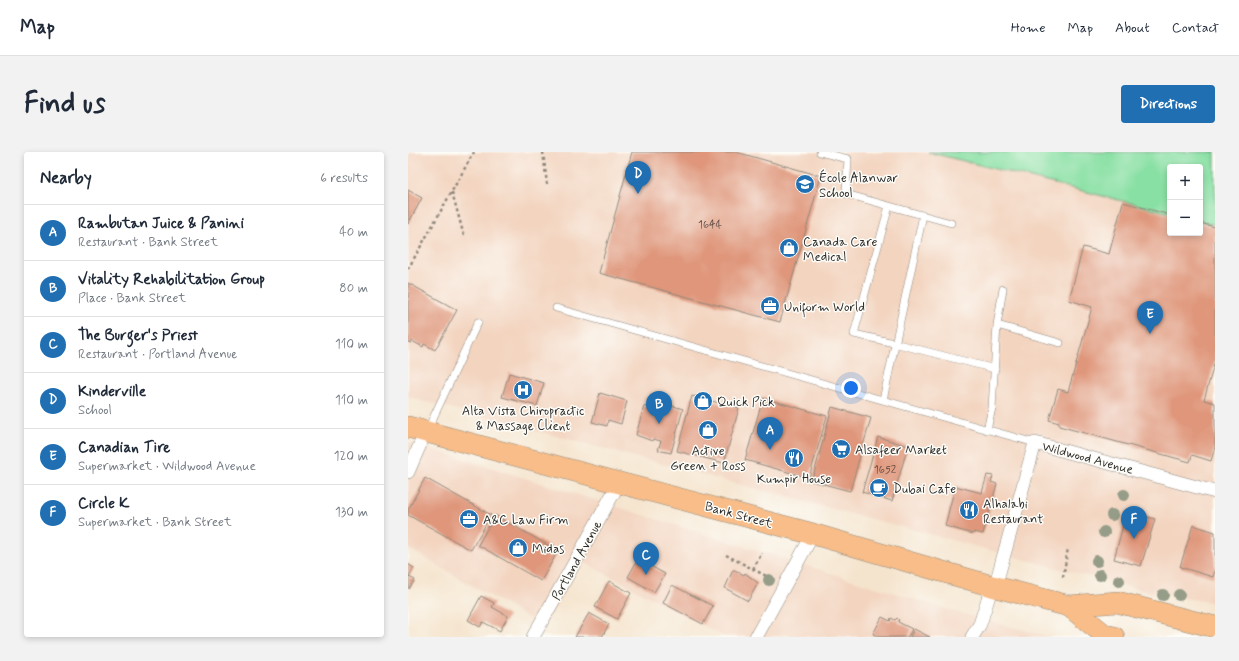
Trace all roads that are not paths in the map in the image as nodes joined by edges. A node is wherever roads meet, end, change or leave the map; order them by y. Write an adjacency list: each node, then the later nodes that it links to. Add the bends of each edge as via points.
1 (820, 152): 2 (lane, via 848,159 846,194)
2 (889, 206): 3 (lane); 9 (lane, via 854,334)
3 (923, 215): 4 (lane); 9 (lane)
4 (951, 223)
5 (1002, 289): 8 (lane)
6 (556, 308): 12 (lane)
7 (478, 322): 13 (lane)
8 (997, 325): 10 (lane); 11 (lane)
9 (894, 343): 11 (lane); 12 (lane)
10 (1060, 344)
11 (995, 369): 14 (lane, via 992,408)
12 (883, 400): 14 (lane)
13 (417, 429): 16 (street); 17 (main road, Bank Street)
14 (987, 430): 15 (lane)
15 (1035, 443): 18 (street, Wildwood Avenue); 20 (street, Wildwood Avenue)
16 (408, 472)
17 (619, 483): 19 (main road, Bank Street); 23 (street, Portland Avenue)
18 (1215, 492)
19 (813, 534): 20 (main road, Bank Street); 24 (street)
20 (993, 587): 21 (main road, Bank Street); 25 (street, Wildwood Avenue, via 980,624)
21 (1068, 606): 22 (main road, Bank Street, via 1117,602); 26 (main road, Bank Street, via 1105,635)
22 (1215, 627)
23 (533, 637)
24 (756, 637)
25 (972, 637)
26 (1114, 637)

